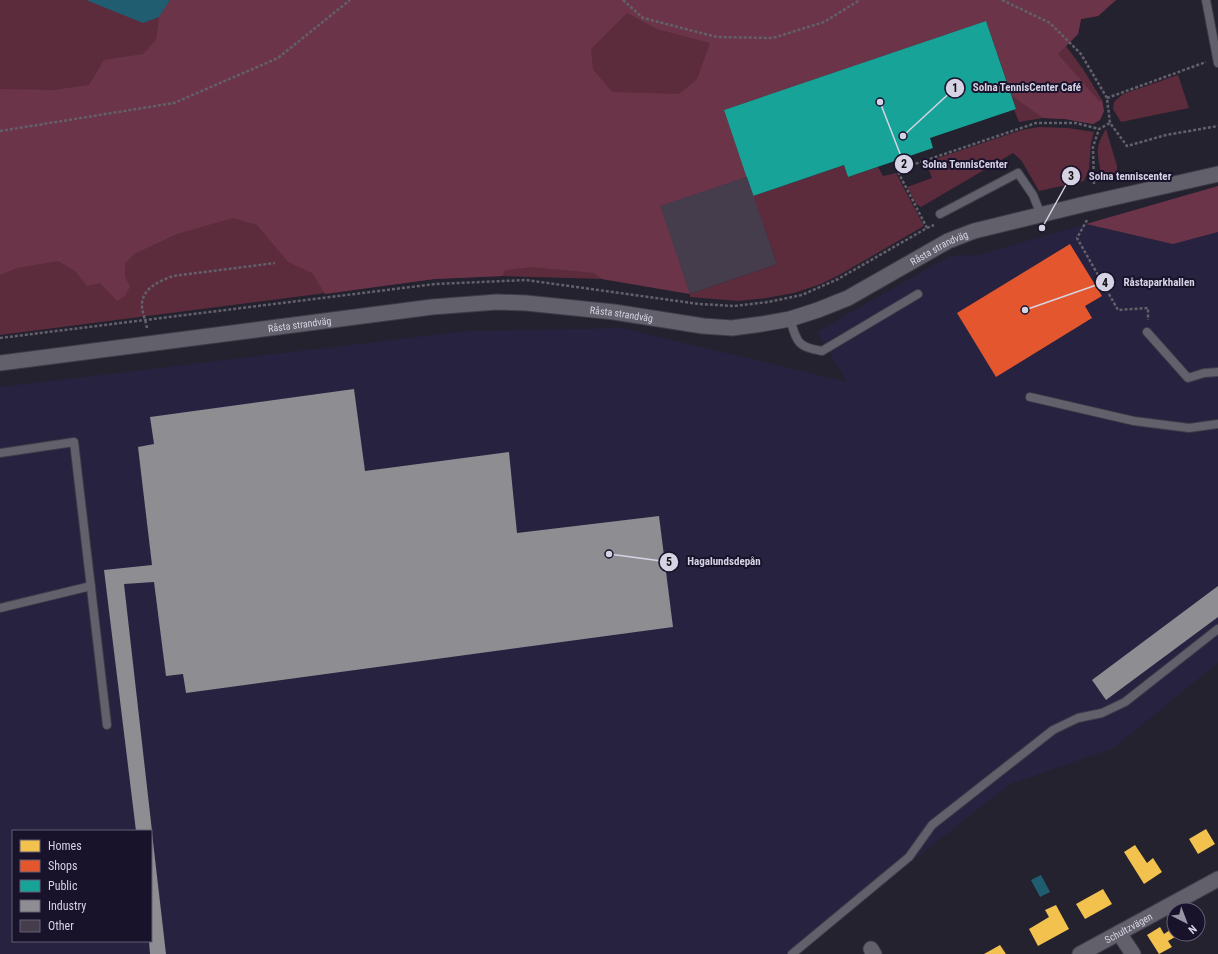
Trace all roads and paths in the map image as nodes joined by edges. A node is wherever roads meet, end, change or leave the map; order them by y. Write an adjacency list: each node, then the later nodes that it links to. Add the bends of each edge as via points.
1 (350, 0): 11 (path, via 278,58 174,103)
2 (623, 0): 3 (path, via 643,18 717,37 773,38 824,22)
3 (860, 0)
4 (1002, 0): 7 (path, via 1050,23 1081,54)
5 (1206, 0): 6 (lane)
6 (1218, 60): 7 (path)
7 (1107, 98): 8 (path)
8 (1110, 123): 9 (path, via 1127,146 1166,135); 10 (path)
9 (1218, 126)
10 (1099, 129): 13 (path, via 1093,146 1094,184); 18 (path, via 1076,123 1036,123 897,170)
11 (0, 131)
12 (1218, 174): 15 (street, Råsta strandväg)
13 (1088, 185)
14 (940, 214): 15 (lane, via 1018,173 1033,195)
15 (1041, 215): 22 (street, Råsta strandväg, via 974,231 948,241 848,298)
16 (1088, 219): 21 (path, via 1077,238 1118,310)
17 (942, 223): 18 (path)
18 (927, 228): 23 (path, via 838,279 802,295 768,302 734,306 699,304 526,280 434,284)
19 (275, 263): 23 (path, via 173,276 158,282 146,293 142,304)
20 (918, 294): 22 (lane, via 822,352 807,349 796,340)
21 (1148, 308)
22 (790, 319): 26 (street, Råsta strandväg, via 732,328 563,306 497,302 432,307)
23 (145, 320): 25 (path); 26 (path)
24 (1147, 332): 28 (lane, via 1188,378)
25 (0, 338)
26 (151, 344): 27 (street, Råsta strandväg)
27 (0, 363)
28 (1218, 372)
29 (1030, 397): 30 (lane, via 1134,421 1189,428)
30 (1218, 424)
31 (0, 453): 32 (lane, via 74,442)
32 (91, 586): 33 (lane); 35 (lane)
33 (0, 608)
34 (1218, 628): 38 (lane, via 1125,702 1102,713 1078,718 1053,730 932,825 909,857)
35 (107, 725)
36 (1218, 879): 37 (street, Schultzvägen)
37 (1119, 933): 39 (street, Schultzvägen); 40 (street)
38 (792, 954)
39 (1080, 954)
40 (1133, 954)

